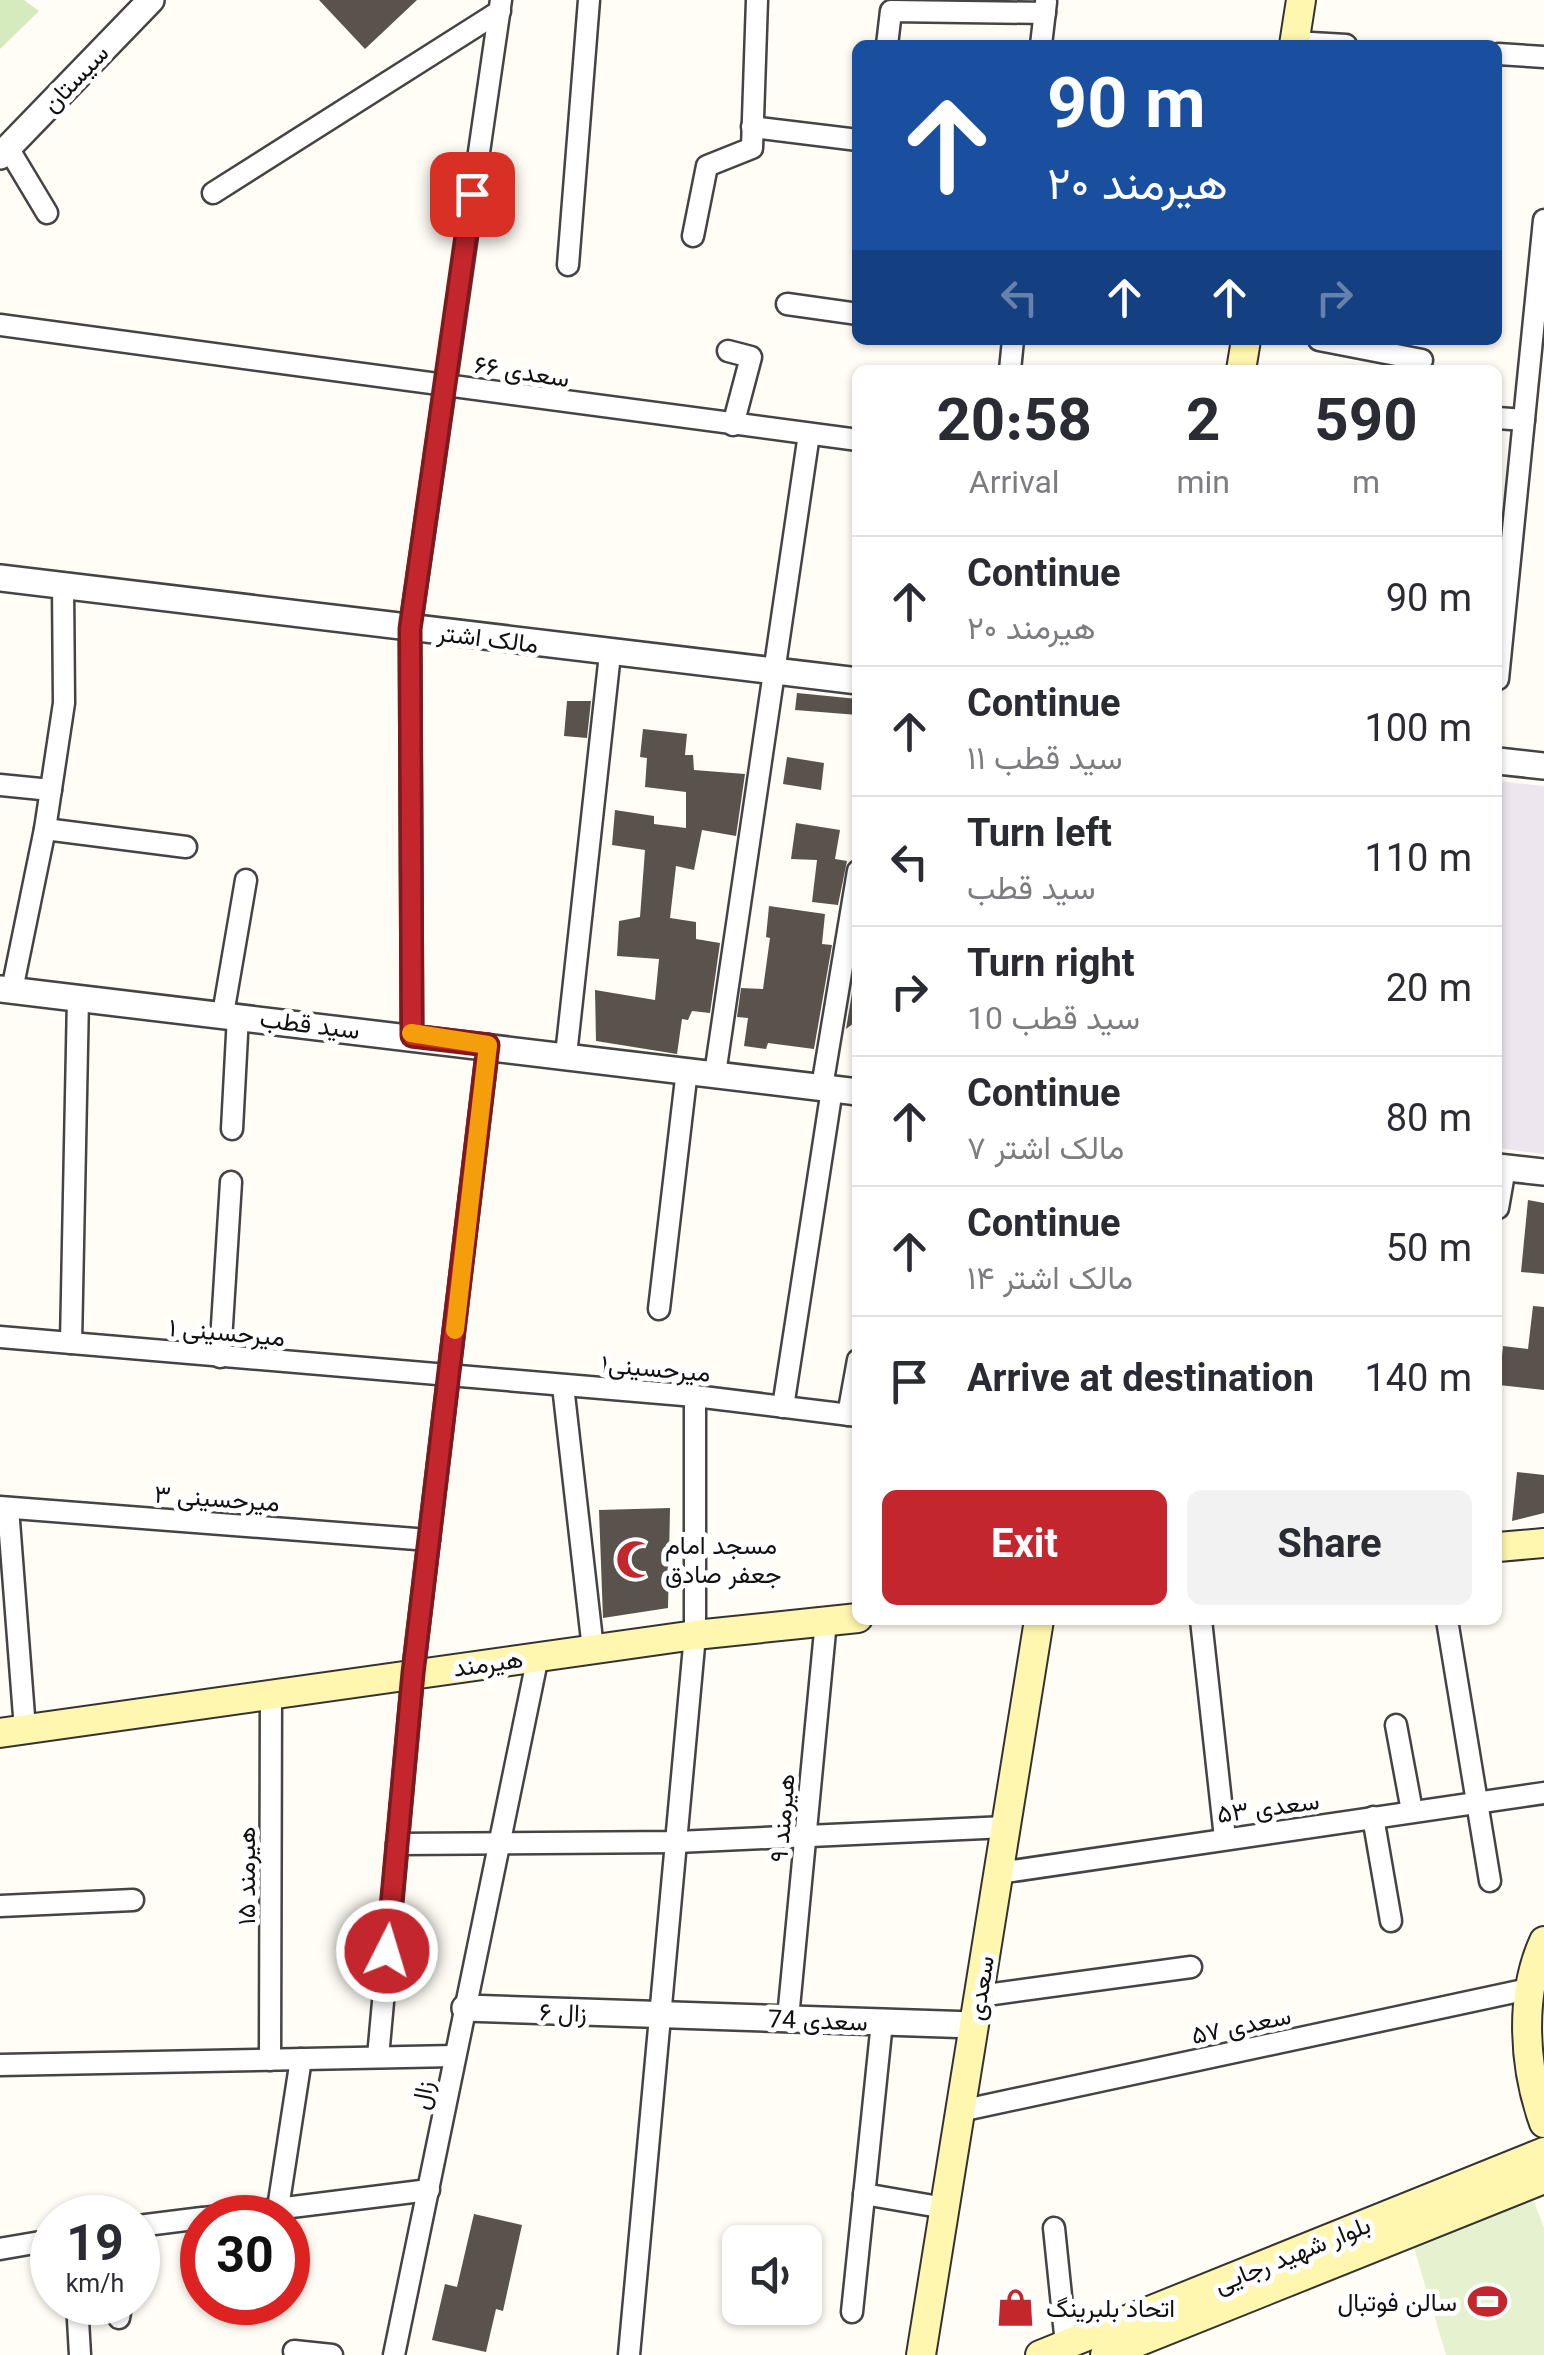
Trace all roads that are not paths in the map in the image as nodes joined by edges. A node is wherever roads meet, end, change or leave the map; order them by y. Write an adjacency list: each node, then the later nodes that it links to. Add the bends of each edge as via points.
1 (151, 0): 14 (street, سیستان)
2 (589, 0): 19 (street)
3 (757, 0): 12 (street)
4 (1301, 0): 9 (main road)
5 (501, 5): 15 (street); 26 (street)
6 (1045, 6): 7 (street, via 891,10); 8 (street)
7 (888, 40)
8 (1042, 40)
9 (1295, 40)
10 (1502, 54): 11 (street)
11 (1544, 57)
12 (752, 127): 13 (street); 18 (street, via 752,148 707,166)
13 (852, 139)
14 (4, 152): 16 (street)
15 (213, 193)
16 (47, 212)
17 (1544, 220): 28 (street)
18 (693, 236)
19 (568, 265)
20 (786, 304): 21 (street)
21 (852, 313)
22 (0, 325): 26 (street, سعدی ۶۶)
23 (1344, 345): 25 (street)
24 (728, 352): 29 (street, via 751,357)
25 (1422, 360)
26 (443, 384): 29 (street, سعدی ۶۶); 35 (street)
27 (1502, 418): 28 (street)
28 (1524, 420): 34 (street)
29 (733, 425): 30 (street, سعدی ۶۶)
30 (809, 434): 31 (street, سعدی ۶۶); 37 (street)
31 (852, 439)
32 (0, 578): 33 (street, مالک اشتر)
33 (63, 586): 35 (street, مالک اشتر); 42 (street, via 64,703)
34 (1502, 623)
35 (410, 629): 36 (street, مالک اشتر); 50 (street)
36 (610, 654): 37 (street, مالک اشتر); 52 (street)
37 (776, 672): 38 (street, مالک اشتر); 54 (street)
38 (852, 681)
39 (1502, 761): 40 (street)
40 (1544, 766)
41 (0, 786): 42 (street)
42 (51, 790): 43 (street)
43 (45, 829): 44 (street); 47 (street)
44 (186, 847)
45 (246, 880): 49 (street)
46 (852, 933): 55 (street)
47 (6, 990): 48 (street, سید قطب)
48 (78, 998): 49 (street, سید قطب); 62 (street)
49 (230, 1015): 50 (street, سید قطب); 56 (street)
50 (412, 1036): 51 (street, سید قطب)
51 (488, 1045): 52 (street, سید قطب); 64 (street)
52 (566, 1055): 53 (street, سید قطب)
53 (687, 1070): 54 (street, سید قطب); 60 (street)
54 (716, 1074): 55 (street, سید قطب)
55 (837, 1089): 67 (street)
56 (232, 1129)
57 (1502, 1168): 58 (street)
58 (1544, 1172)
59 (231, 1182): 63 (street)
60 (659, 1309)
61 (0, 1337): 62 (street, میرحسینی ۱)
62 (71, 1343): 63 (street, میرحسینی ۱)
63 (220, 1357): 64 (street, میرحسینی ۱)
64 (450, 1377): 65 (street, میرحسینی۱); 70 (street)
65 (563, 1386): 66 (street, میرحسینی۱); 79 (street)
66 (696, 1396): 67 (street, میرحسینی۱); 78 (street)
67 (783, 1407): 68 (street, میرحسینی۱)
68 (852, 1416)
69 (4, 1507): 70 (street, میرحسینی ۳); 84 (street)
70 (429, 1540): 81 (street)
71 (1544, 1543): 72 (main road)
72 (1502, 1547)
73 (852, 1619): 74 (main road, هیرمند)
74 (826, 1621): 78 (main road, هیرمند); 90 (street, هیرمند ۹)
75 (1039, 1625): 89 (main road, سعدی)
76 (1202, 1625): 91 (street)
77 (1448, 1625): 86 (street)
78 (695, 1635): 79 (main road, هیرمند); 92 (street)
79 (594, 1649): 80 (main road, هیرمند)
80 (538, 1656): 81 (main road, هیرمند); 94 (street, زال)
81 (413, 1673): 82 (main road, هیرمند); 93 (street)
82 (272, 1692): 84 (main road, هیرمند); 111 (street, هیرمند ۱۵)
83 (1396, 1726): 87 (street)
84 (13, 1731)
85 (1544, 1792): 86 (street, سعدی ۵۳)
86 (1475, 1802): 87 (street, سعدی ۵۳); 96 (street)
87 (1412, 1812): 88 (street, سعدی ۵۳)
88 (1374, 1817): 91 (street, سعدی ۵۳); 99 (street)
89 (1006, 1826): 90 (street); 95 (main road, سعدی)
90 (806, 1834): 92 (street); 106 (street, هیرمند ۹)
91 (1225, 1838): 95 (street, سعدی ۵۳)
92 (677, 1842): 94 (street); 105 (street)
93 (397, 1844): 94 (street); 110 (street)
94 (499, 1844): 104 (street, زال)
95 (999, 1873): 103 (main road, سعدی)
96 (1490, 1881)
97 (132, 1900): 98 (street)
98 (0, 1906)
99 (1391, 1921)
100 (1544, 1941): 102 (main road)
101 (1190, 1968): 103 (street)
102 (1533, 1988): 114 (street, سعدی ۵۷); 115 (main road, via 1526,2022 1533,2093)
103 (979, 1996): 108 (main road, سعدی)
104 (465, 2008): 105 (street, زال ۶); 109 (street, زال)
105 (662, 2016): 106 (street, سعدی 74); 133 (street)
106 (788, 2018): 107 (street, سعدی 74)
107 (882, 2022): 108 (street, سعدی 74); 119 (street)
108 (974, 2025): 114 (main road, سعدی)
109 (456, 2056): 110 (street); 118 (street, زال)
110 (378, 2057): 112 (street)
111 (270, 2060): 112 (street); 113 (street)
112 (301, 2060): 120 (street)
113 (0, 2065)
114 (960, 2111): 122 (main road, سعدی)
115 (1544, 2124)
116 (1544, 2152): 128 (main road, بلوار شهید رجایی)
117 (1544, 2179): 135 (main road, بلوار شهید رجایی)
118 (428, 2190): 121 (street); 132 (street, زال)
119 (864, 2194): 122 (street); 126 (street)
120 (280, 2195)
121 (310, 2204)
122 (944, 2208): 134 (main road, سعدی)
123 (1054, 2228): 128 (street)
124 (30, 2243): 125 (street)
125 (0, 2248)
126 (852, 2312)
127 (79, 2325): 130 (street)
128 (1053, 2350)
129 (294, 2351): 131 (street)
130 (80, 2355)
131 (332, 2355)
132 (394, 2355)
133 (629, 2355)
134 (921, 2355)
135 (1105, 2355)

